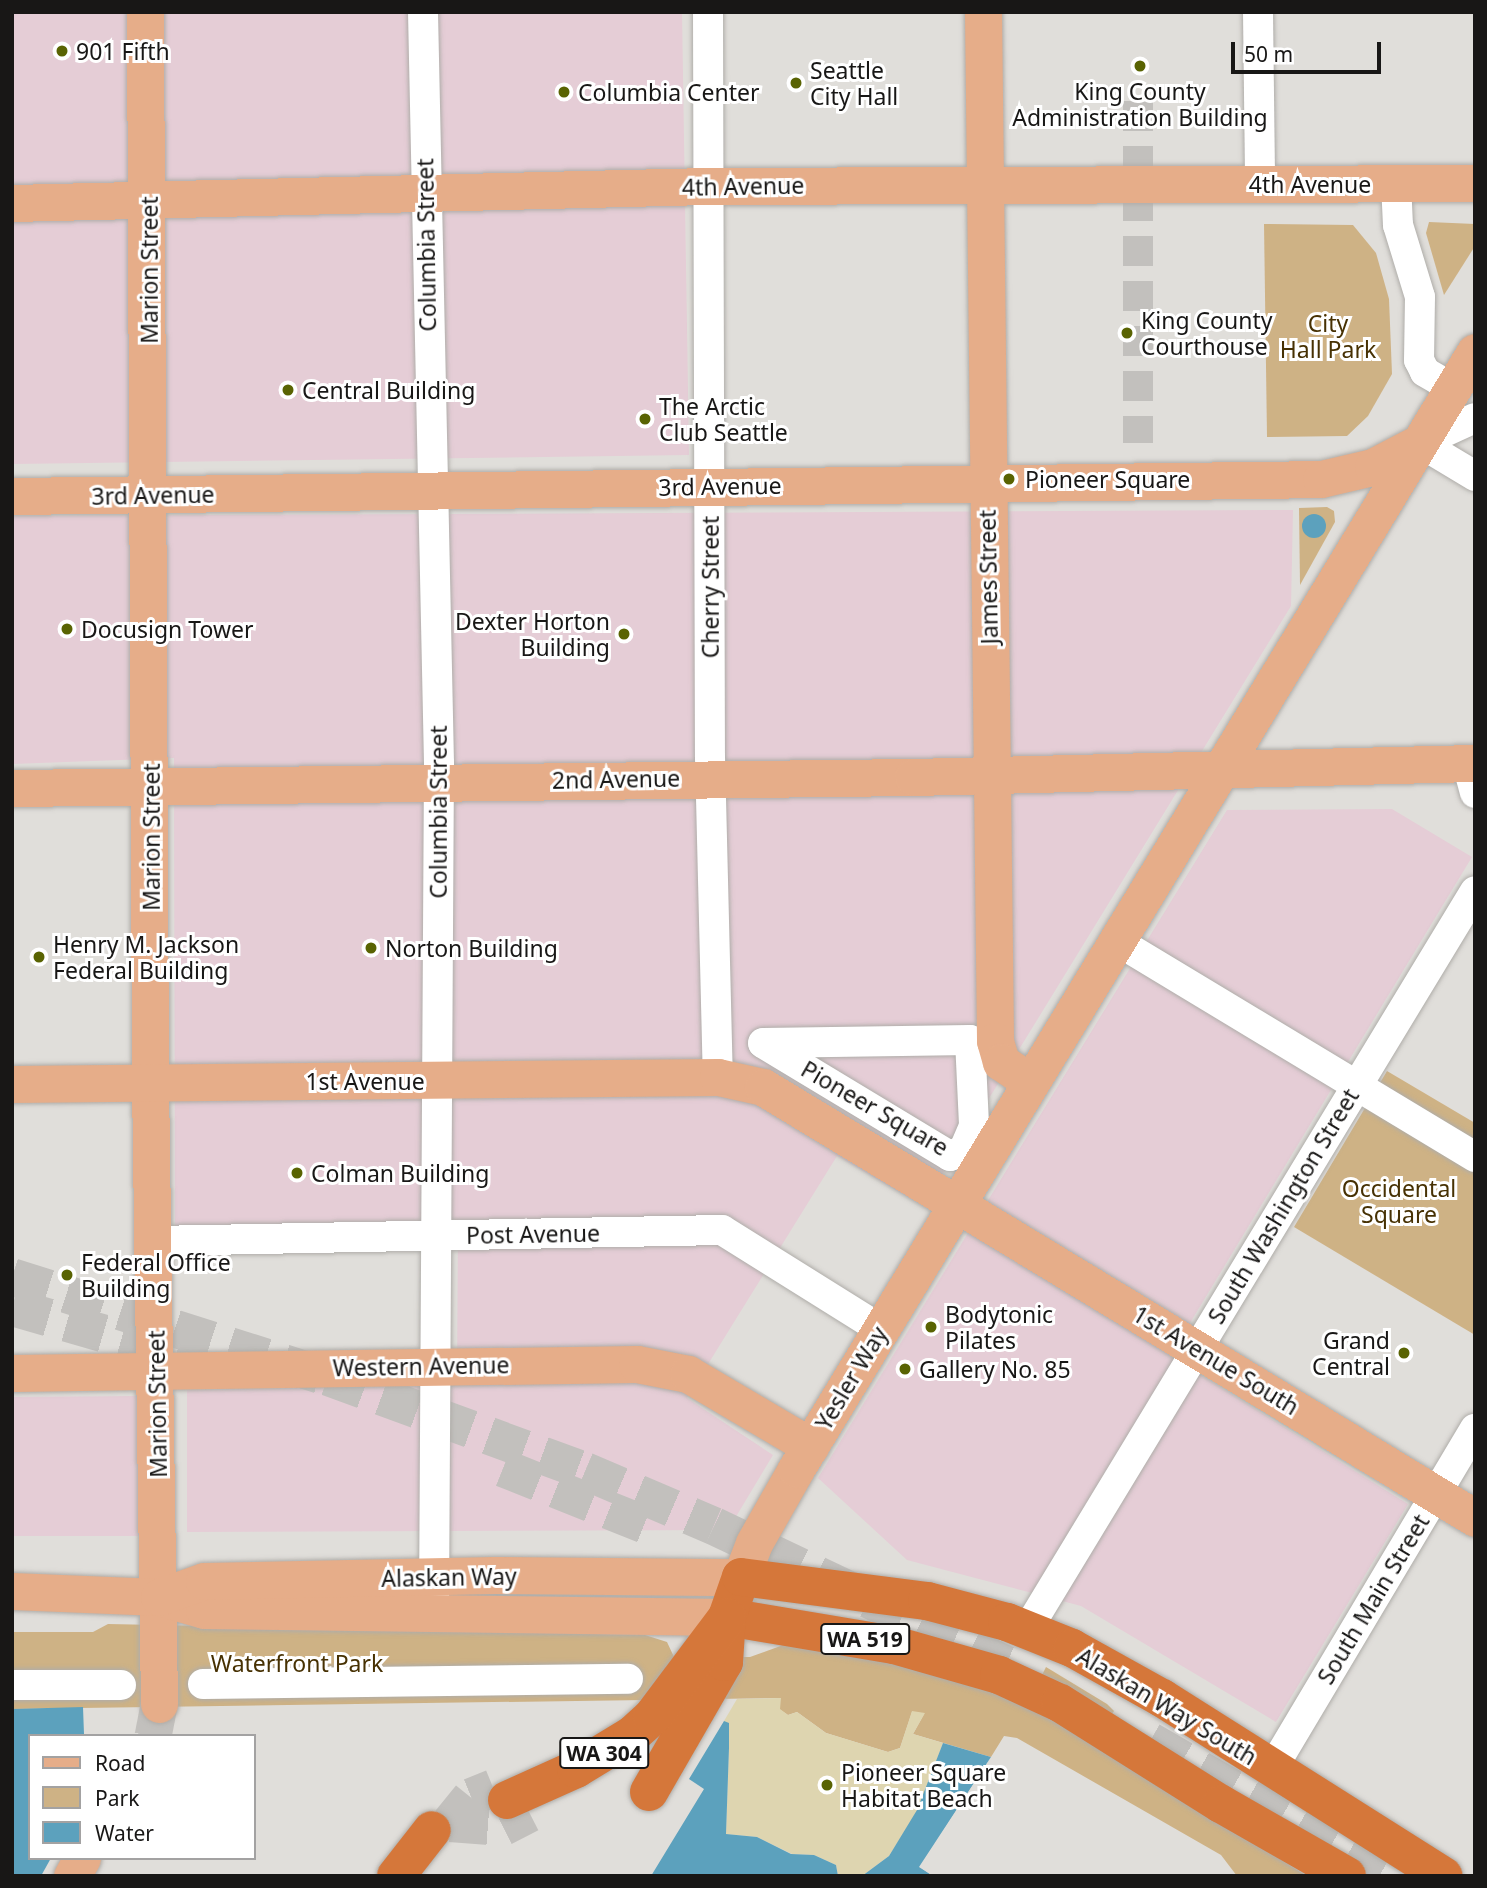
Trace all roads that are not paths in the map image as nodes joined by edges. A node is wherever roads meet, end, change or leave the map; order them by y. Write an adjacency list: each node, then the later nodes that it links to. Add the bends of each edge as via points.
1 (145, 12): 13 (main road, Marion Street)
2 (423, 12): 11 (street, Columbia Street)
3 (708, 12): 10 (street, Cherry Street)
4 (983, 12): 8 (main road, James Street)
5 (1258, 12): 9 (street)
6 (1396, 183): 7 (main road, 4th Avenue); 9 (main road, 4th Avenue); 15 (street, via 1398,225 1419,297 1419,360 1425,372)
7 (1475, 183)
8 (984, 184): 9 (main road, 4th Avenue); 10 (main road, 4th Avenue); 19 (main road, James Street)
9 (1260, 184)
10 (709, 186): 11 (main road, 4th Avenue); 20 (street, Cherry Street)
11 (423, 194): 13 (main road, 4th Avenue); 21 (street, Columbia Street)
12 (12, 203): 13 (main road, 4th Avenue)
13 (149, 203): 22 (main road, Marion Street)
14 (1475, 352): 15 (main road, Yesler Way)
15 (1453, 388): 17 (main road, Yesler Way)
16 (1475, 418): 17 (street)
17 (1420, 443): 18 (street); 19 (main road, 3rd Avenue, via 1373,467 1321,479); 24 (main road, Yesler Way)
18 (1475, 476)
19 (988, 483): 20 (main road, 3rd Avenue); 26 (main road, James Street)
20 (710, 486): 21 (main road, 3rd Avenue); 27 (street, Cherry Street)
21 (431, 489): 22 (main road, 3rd Avenue); 28 (street, Columbia Street)
22 (150, 495): 23 (main road, 3rd Avenue); 29 (main road, Marion Street)
23 (12, 496)
24 (1221, 770): 25 (main road, 2nd Avenue); 26 (main road, 2nd Avenue); 32 (main road, Yesler Way)
25 (1472, 773)
26 (991, 774): 27 (main road, 2nd Avenue); 36 (main road, James Street, via 995,1041 1001,1062)
27 (710, 778): 28 (main road, 2nd Avenue); 34 (street, Cherry Street)
28 (439, 782): 29 (main road, 2nd Avenue); 35 (street, Columbia Street)
29 (151, 786): 30 (main road, 2nd Avenue); 37 (main road, Marion Street)
30 (12, 788)
31 (1475, 891): 39 (street, South Washington Street)
32 (1117, 941): 36 (main road, Yesler Way); 39 (street)
33 (763, 1043): 33 (street, Pioneer Square, via 950,1156 964,1150 970,1139 976,1114 970,1040)
34 (718, 1077): 35 (main road, 1st Avenue); 41 (main road, 1st Avenue, via 763,1087)
35 (438, 1080): 37 (main road, 1st Avenue); 42 (street, Columbia Street)
36 (1031, 1082): 41 (main road, Yesler Way)
37 (150, 1083): 38 (main road, 1st Avenue); 43 (main road, Marion Street)
38 (12, 1084)
39 (1357, 1085): 40 (street); 45 (street, South Washington Street)
40 (1475, 1157)
41 (963, 1193): 44 (main road, Yesler Way); 45 (main road, 1st Avenue South)
42 (437, 1237): 43 (street, Post Avenue); 44 (street, Post Avenue, via 722,1230 869,1322); 46 (street, Columbia Street)
43 (155, 1241): 47 (main road, Marion Street)
44 (883, 1325): 50 (main road, Yesler Way)
45 (1203, 1339): 51 (main road, 1st Avenue South); 58 (street, South Washington Street)
46 (436, 1365): 47 (main road, Western Avenue); 50 (main road, Western Avenue, via 637,1364 667,1369 710,1386); 54 (street, Columbia Street)
47 (157, 1372): 48 (main road, Western Avenue); 56 (main road, Marion Street)
48 (12, 1373)
49 (1475, 1429): 51 (street, South Main Street)
50 (810, 1446): 53 (main road, Yesler Way, via 754,1543)
51 (1453, 1485): 52 (main road, 1st Avenue South); 64 (street, South Main Street)
52 (1475, 1518)
53 (741, 1577): 54 (main road, Alaskan Way); 57 (highway, WA 304); 58 (highway, Alaskan Way South / WA 519, via 927,1601)
54 (434, 1594): 56 (main road, Alaskan Way, via 204,1581); 57 (main road, Alaskan Way, via 482,1616)
55 (21, 1595): 56 (main road, Alaskan Way)
56 (159, 1597): 63 (main road, Marion Street)
57 (727, 1617): 65 (highway, WA 304, via 724,1662); 66 (highway, WA 304, via 652,1717 632,1735 576,1769); 71 (highway, WA 519, via 894,1645 999,1675 1060,1703)
58 (1027, 1630): 64 (highway, Alaskan Way South / WA 519, via 1115,1671)
59 (628, 1679): 60 (street)
60 (203, 1684)
61 (12, 1685): 62 (street)
62 (121, 1685)
63 (159, 1704)
64 (1272, 1769): 72 (highway, Alaskan Way South / WA 519)
65 (649, 1792)
66 (510, 1800)
67 (432, 1830): 70 (highway)
68 (81, 1860): 69 (main road)
69 (72, 1876)
70 (396, 1876)
71 (1347, 1876)
72 (1444, 1876)

